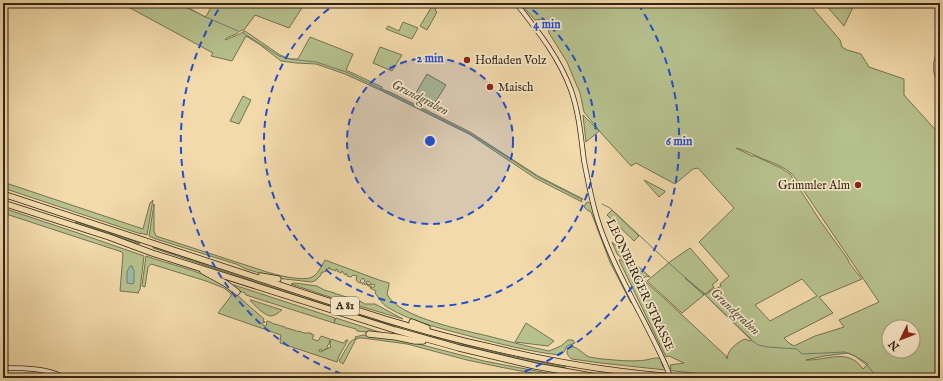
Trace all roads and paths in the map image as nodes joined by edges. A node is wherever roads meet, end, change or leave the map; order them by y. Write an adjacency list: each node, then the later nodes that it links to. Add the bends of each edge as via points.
1 (516, 3): 17 (main road, LEONBERGER STRASSE, bridge, via 552,51 566,77 577,113 589,187 601,228)
2 (940, 50): 3 (street, via 935,64)
3 (940, 84)
4 (3, 194): 7 (highway, A 81)
5 (3, 203): 6 (highway, A 81)
6 (196, 266): 9 (highway); 13 (highway, A 81)
7 (245, 274): 8 (highway); 12 (highway, A 81)
8 (278, 279)
9 (237, 292)
10 (412, 322): 12 (highway)
11 (369, 334): 13 (highway)
12 (446, 336): 18 (highway, A 81, via 517,353 605,369)
13 (431, 341): 16 (highway, A 81, via 535,366)
14 (3, 368): 15 (main road, via 38,369)
15 (66, 378)
16 (603, 378)
17 (671, 378)
18 (692, 378)

